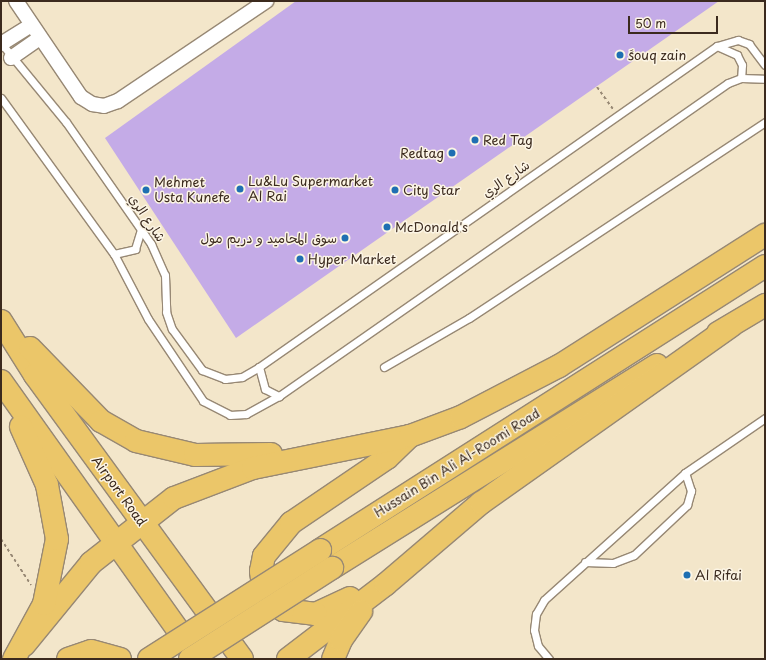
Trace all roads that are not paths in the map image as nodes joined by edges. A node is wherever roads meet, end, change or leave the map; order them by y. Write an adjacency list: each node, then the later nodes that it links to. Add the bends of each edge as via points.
1 (16, 1): 3 (street)
2 (266, 1): 4 (street, via 118,101 104,106 92,104 81,96)
3 (31, 24): 4 (street); 5 (street)
4 (40, 38): 7 (street)
5 (1, 44): 7 (lane, شارع الري)
6 (716, 46): 8 (lane, شارع الري, via 738,40 749,44); 9 (lane, via 728,48 737,55 742,65); 22 (lane, شارع الري)
7 (11, 58): 13 (lane, شارع الري, via 66,122)
8 (764, 61)
9 (741, 78): 10 (lane); 25 (lane)
10 (765, 79)
11 (1, 98): 15 (lane)
12 (765, 122): 21 (lane, via 469,318)
13 (141, 229): 15 (lane, via 134,249); 22 (lane, شارع الري, via 165,276 169,324 197,364 209,375 226,379 242,377)
14 (765, 235): 27 (highway, via 511,394)
15 (114, 254): 25 (lane, via 148,319 202,401 230,414 246,414)
16 (765, 266): 32 (highway, Hussain Bin Ali Al-Roomi Road)
17 (765, 305): 20 (highway, Hussain Bin Ali Al-Roomi Road)
18 (1, 316): 28 (highway, via 96,416 136,441 195,454)
19 (1, 321): 30 (highway, Airport Road, via 35,375)
20 (731, 326): 32 (highway, Hussain Bin Ali Al-Roomi Road, via 596,400); 34 (highway, via 481,503)
21 (384, 366)
22 (260, 367): 25 (lane, via 265,389)
23 (1, 381): 31 (highway)
24 (1, 387): 35 (highway, via 40,468 53,502 56,551 44,604)
25 (279, 396)
26 (765, 418): 29 (lane)
27 (410, 436): 28 (highway); 34 (highway, via 387,458 291,523 268,548 262,563 261,579 267,594 277,606 298,615 325,612 367,586)
28 (325, 454): 30 (highway, via 253,468 210,481 174,498)
29 (685, 473): 33 (lane); 33 (lane, via 691,491 687,506 634,555 613,564)
30 (141, 521): 31 (highway); 41 (highway, Airport Road)
31 (114, 542): 35 (highway, via 73,581); 40 (highway)
32 (326, 559): 38 (highway, Hussain Bin Ali Al-Roomi Road, bridge); 39 (highway, Hussain Bin Ali Al-Roomi Road, bridge)
33 (585, 562): 44 (lane, via 544,600 536,614 536,638)
34 (386, 584): 42 (highway); 43 (highway, via 349,627)
35 (19, 652)
36 (68, 659): 37 (highway, via 91,651)
37 (120, 659)
38 (149, 659)
39 (190, 659)
40 (198, 659)
41 (242, 659)
42 (288, 659)
43 (333, 659)
44 (549, 659)

